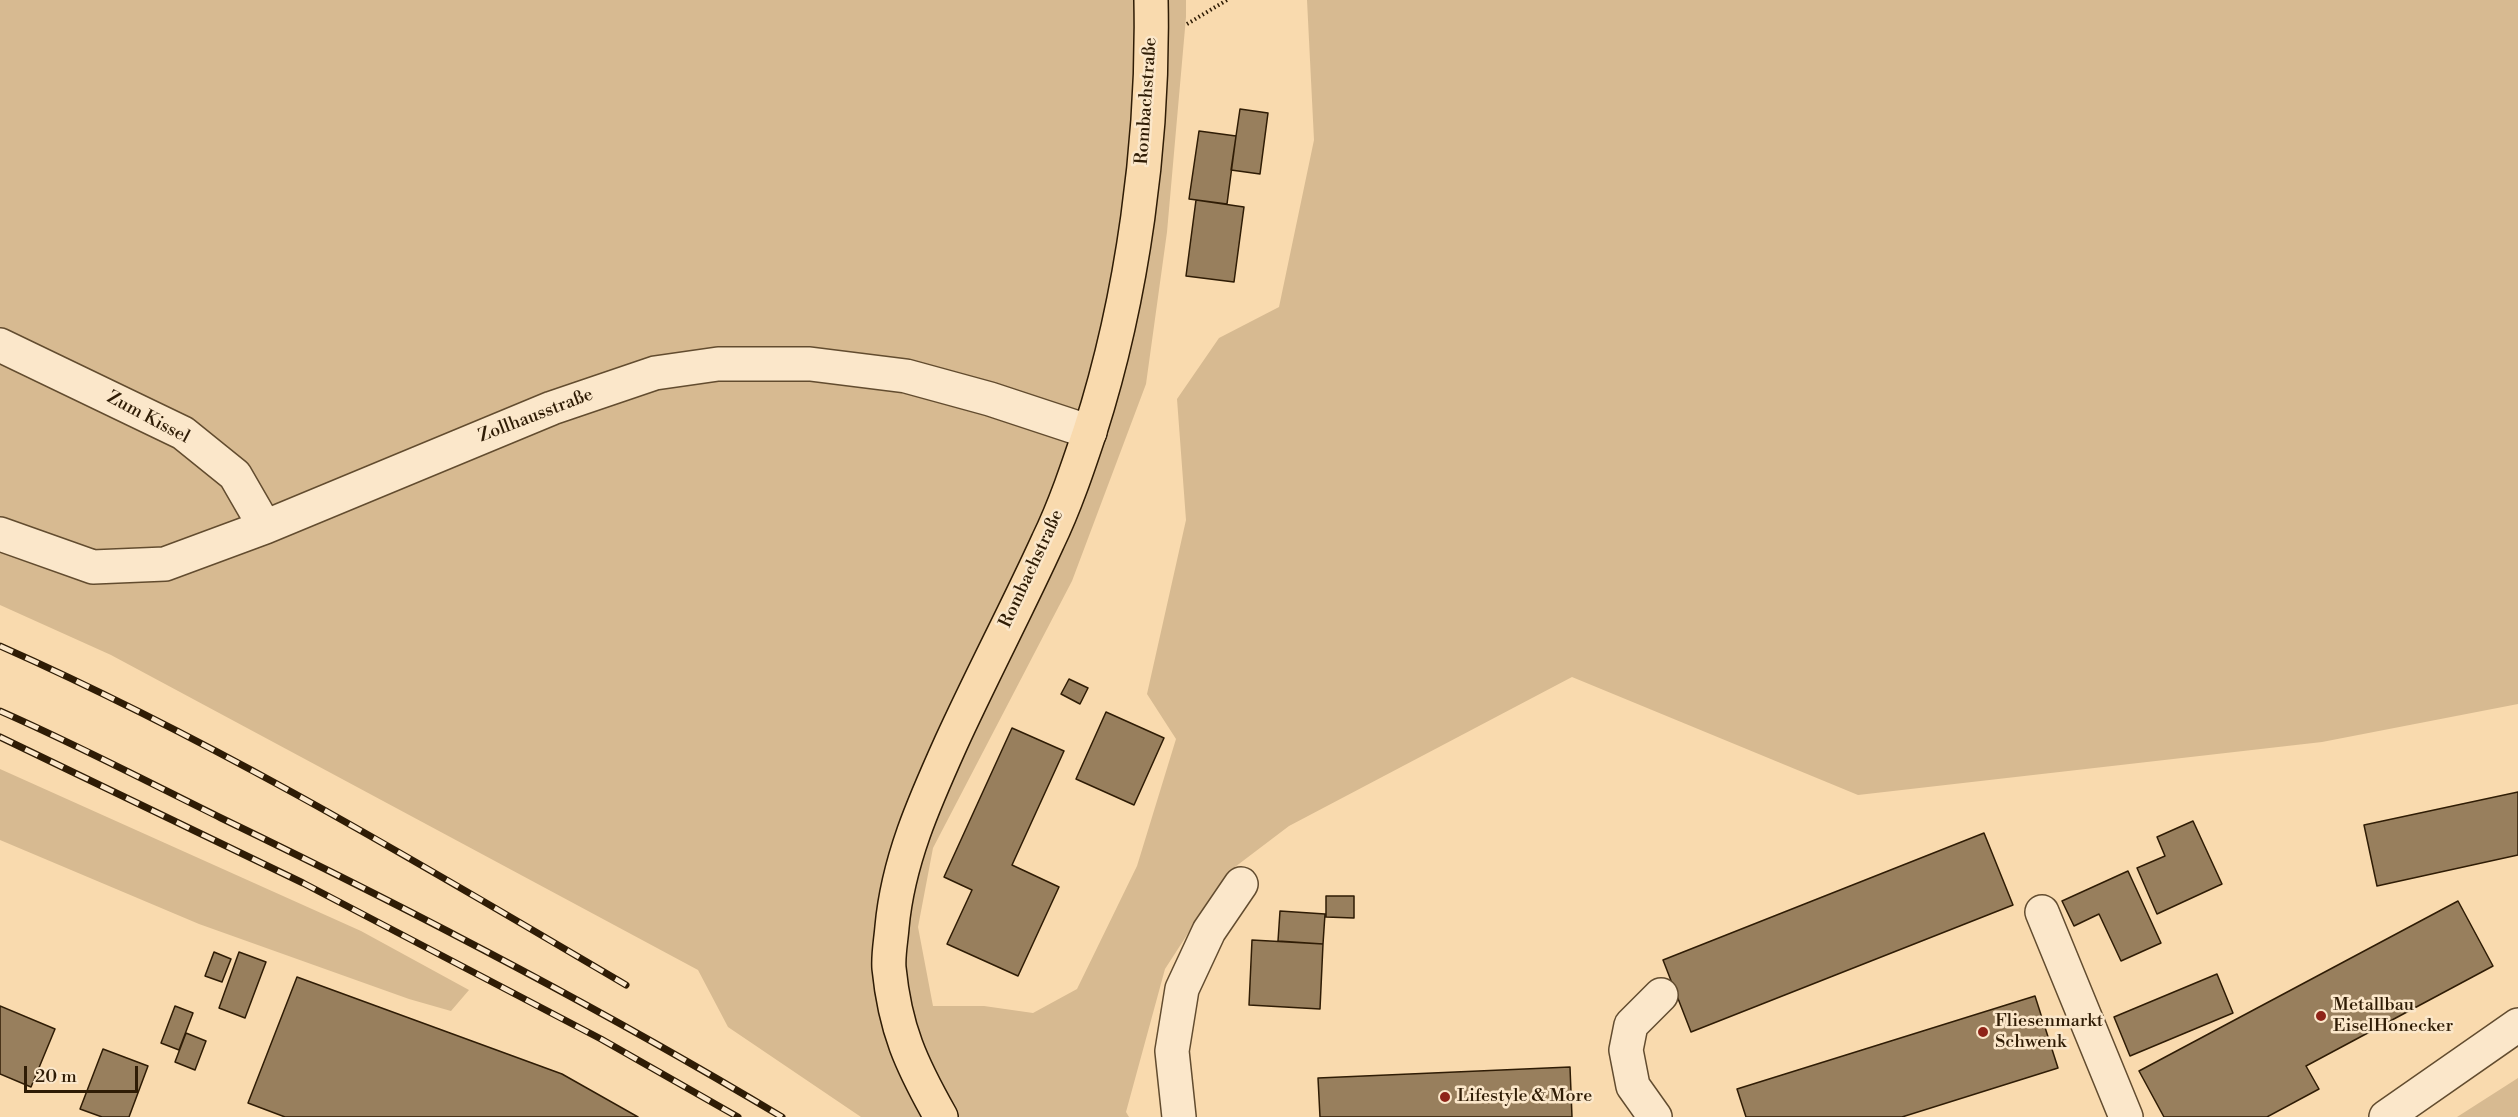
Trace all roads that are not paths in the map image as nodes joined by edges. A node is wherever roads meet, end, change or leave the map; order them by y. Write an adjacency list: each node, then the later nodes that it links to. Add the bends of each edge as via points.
1 (1151, 0): 3 (main road, Rombachstraße, via 1152,45 1141,194 1109,367)
2 (0, 345): 4 (street, Zum Kissel, via 183,433 234,475)
3 (1090, 432): 4 (street, Zollhausstraße, via 906,376 810,364 718,364 655,373 552,408); 10 (main road, Rombachstraße, via 1050,537 918,815 895,894 889,965 898,1029 917,1075)
4 (265, 527): 5 (street, Zollhausstraße, via 165,564 93,567)
5 (0, 534)
6 (1241, 884): 11 (street, via 1209,931 1182,989 1172,1051)
7 (2042, 912): 13 (street)
8 (1661, 994): 12 (street, via 1631,1025 1626,1050 1633,1086)
9 (2518, 1025): 14 (street)
10 (941, 1117)
11 (1179, 1117)
12 (1655, 1117)
13 (2126, 1117)
14 (2386, 1117)

